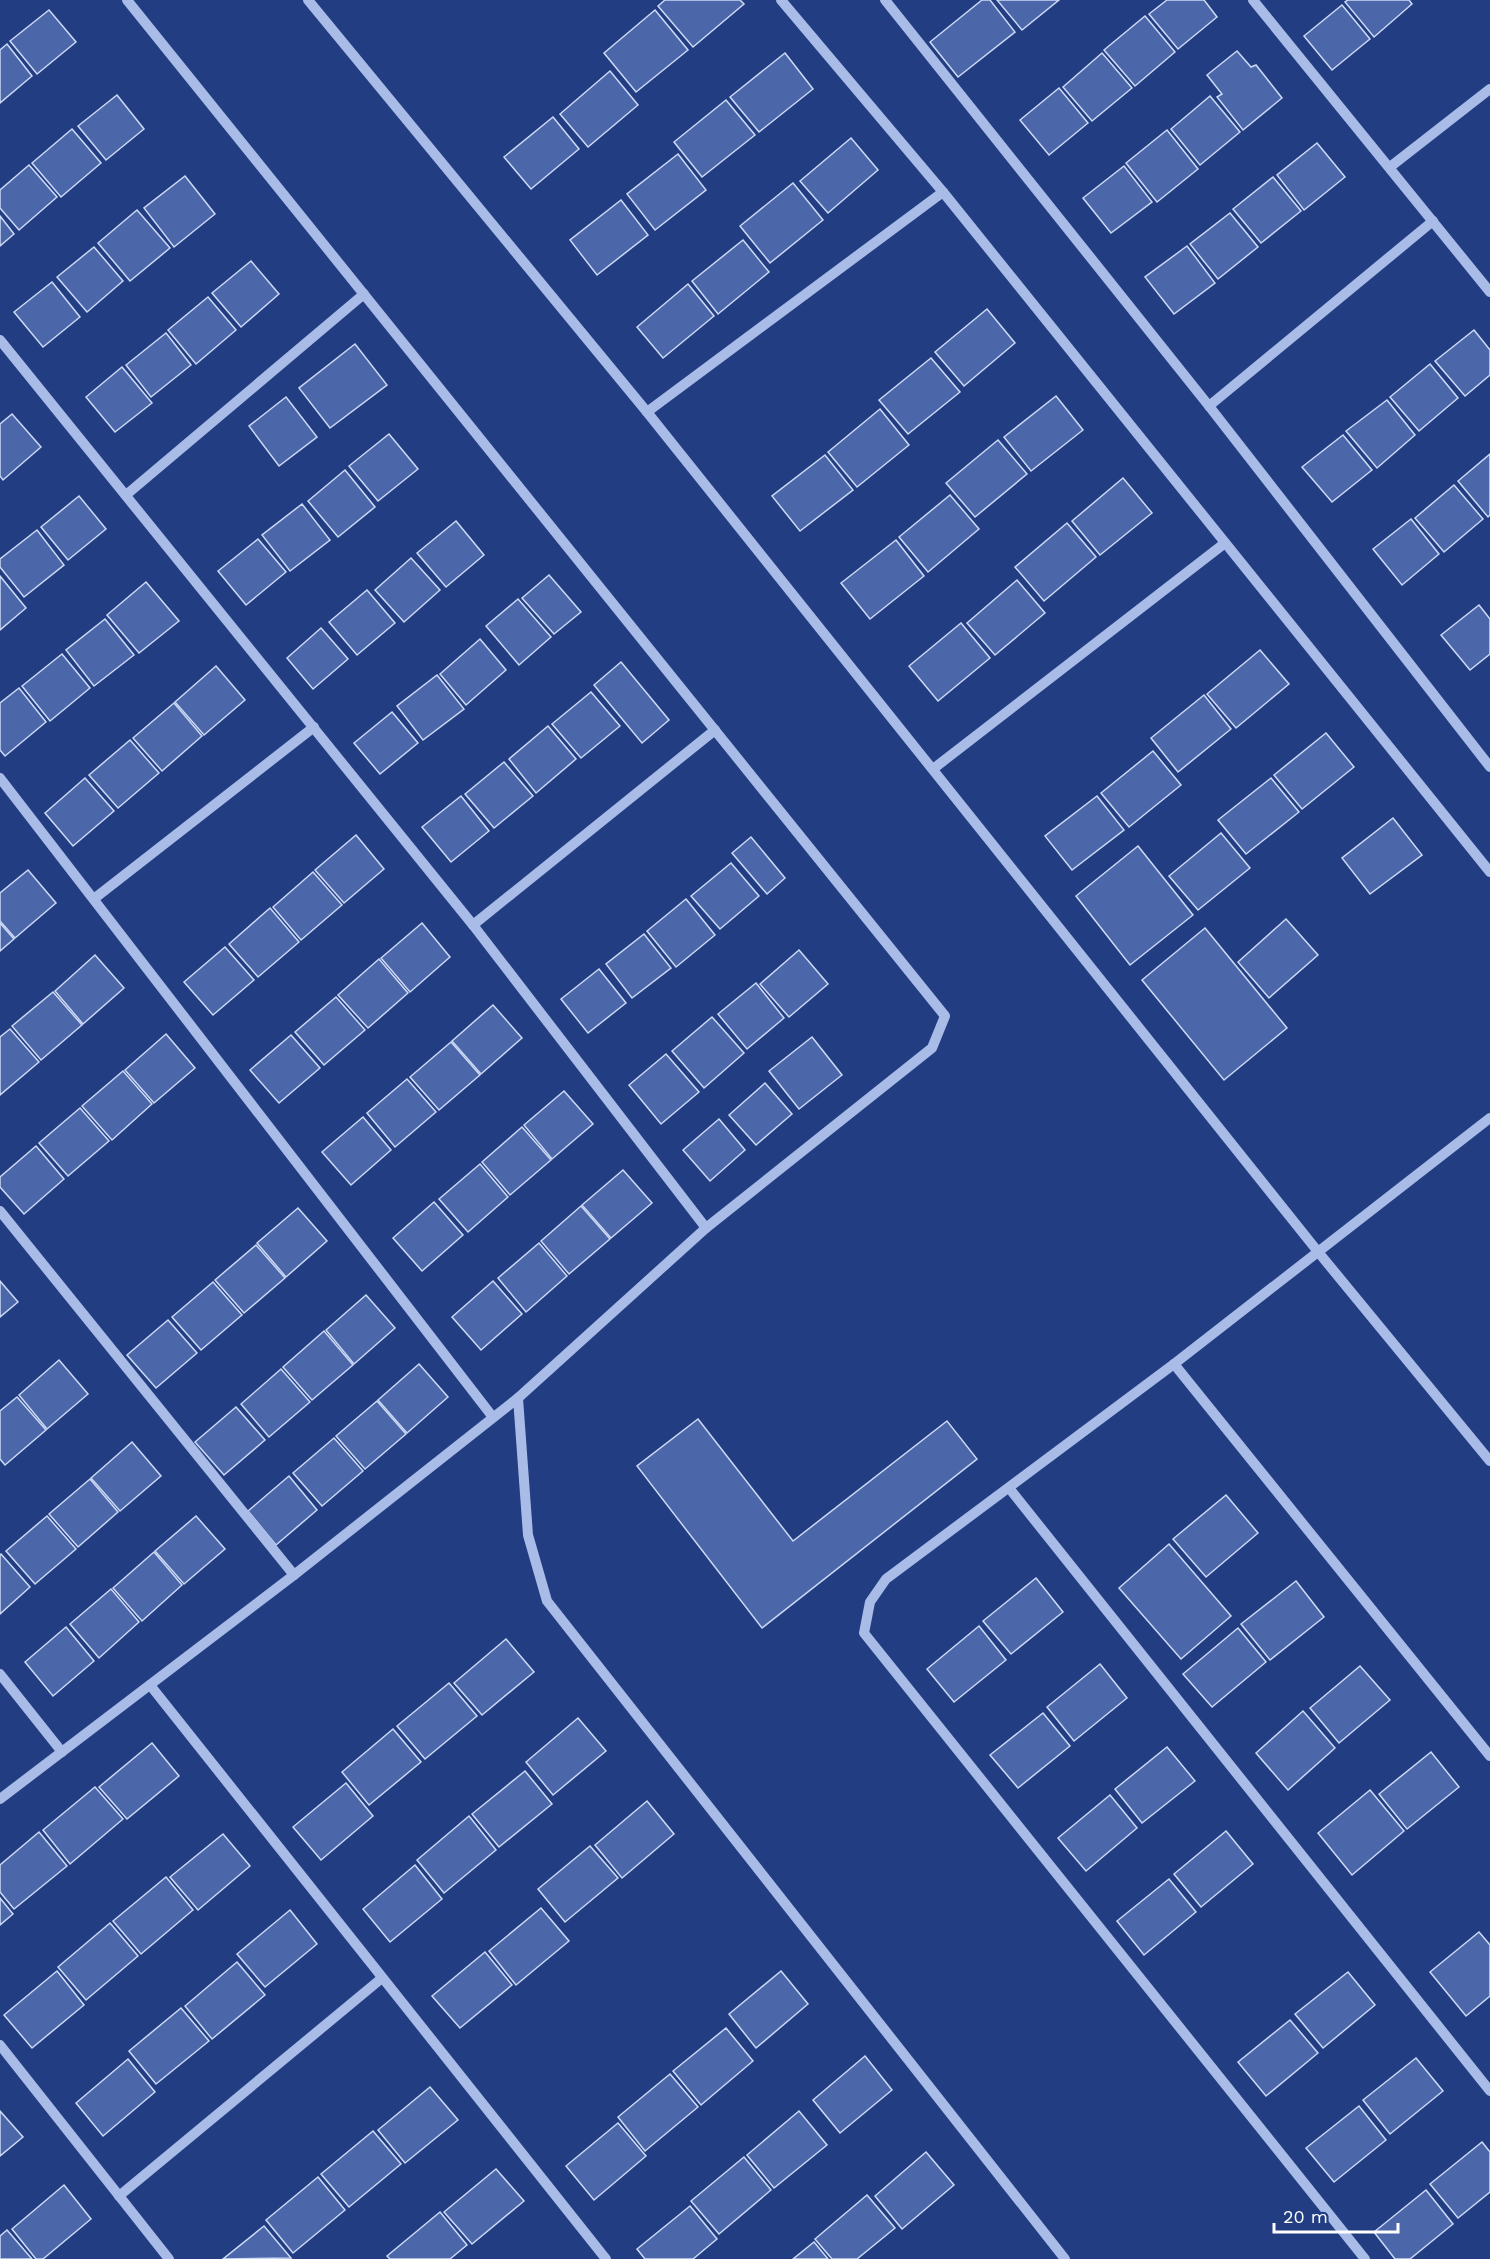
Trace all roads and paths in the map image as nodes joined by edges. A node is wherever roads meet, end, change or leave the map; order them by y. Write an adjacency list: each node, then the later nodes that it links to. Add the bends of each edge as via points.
1 (127, 0): 11 (street)
2 (308, 0): 14 (street)
3 (781, 0): 8 (street)
4 (885, 0): 13 (street)
5 (1253, 0): 7 (street)
6 (1490, 89): 7 (street)
7 (1390, 167): 9 (street)
8 (943, 192): 14 (street); 16 (street)
9 (1433, 221): 10 (street); 13 (street)
10 (1490, 292)
11 (364, 294): 15 (street); 18 (street)
12 (0, 340): 15 (street)
13 (1209, 406): 19 (street)
14 (647, 412): 20 (street)
15 (126, 495): 17 (street)
16 (1225, 543): 20 (street); 22 (street)
17 (314, 727): 23 (street); 24 (street)
18 (715, 730): 24 (street); 27 (street, via 945,1016 932,1048)
19 (1490, 767)
20 (933, 769): 28 (street)
21 (0, 778): 23 (street)
22 (1490, 873)
23 (95, 898): 31 (street)
24 (473, 925): 27 (street)
25 (1490, 1118): 28 (street)
26 (0, 1211): 34 (street)
27 (706, 1228): 30 (street)
28 (1319, 1253): 29 (street); 32 (street)
29 (1174, 1364): 33 (street); 38 (street)
30 (518, 1398): 31 (street); 46 (street, via 528,1535 546,1601)
31 (492, 1416): 34 (street)
32 (1490, 1461)
33 (1009, 1488): 42 (street); 47 (street, via 886,1579 870,1602 864,1633)
34 (294, 1575): 36 (street)
35 (0, 1674): 37 (street)
36 (150, 1685): 37 (street); 40 (street)
37 (62, 1752): 39 (street)
38 (1490, 1756)
39 (0, 1799)
40 (382, 1978): 43 (street); 45 (street)
41 (0, 2045): 43 (street)
42 (1490, 2091)
43 (119, 2196): 44 (street)
44 (169, 2259)
45 (606, 2259)
46 (1065, 2259)
47 (1365, 2259)

